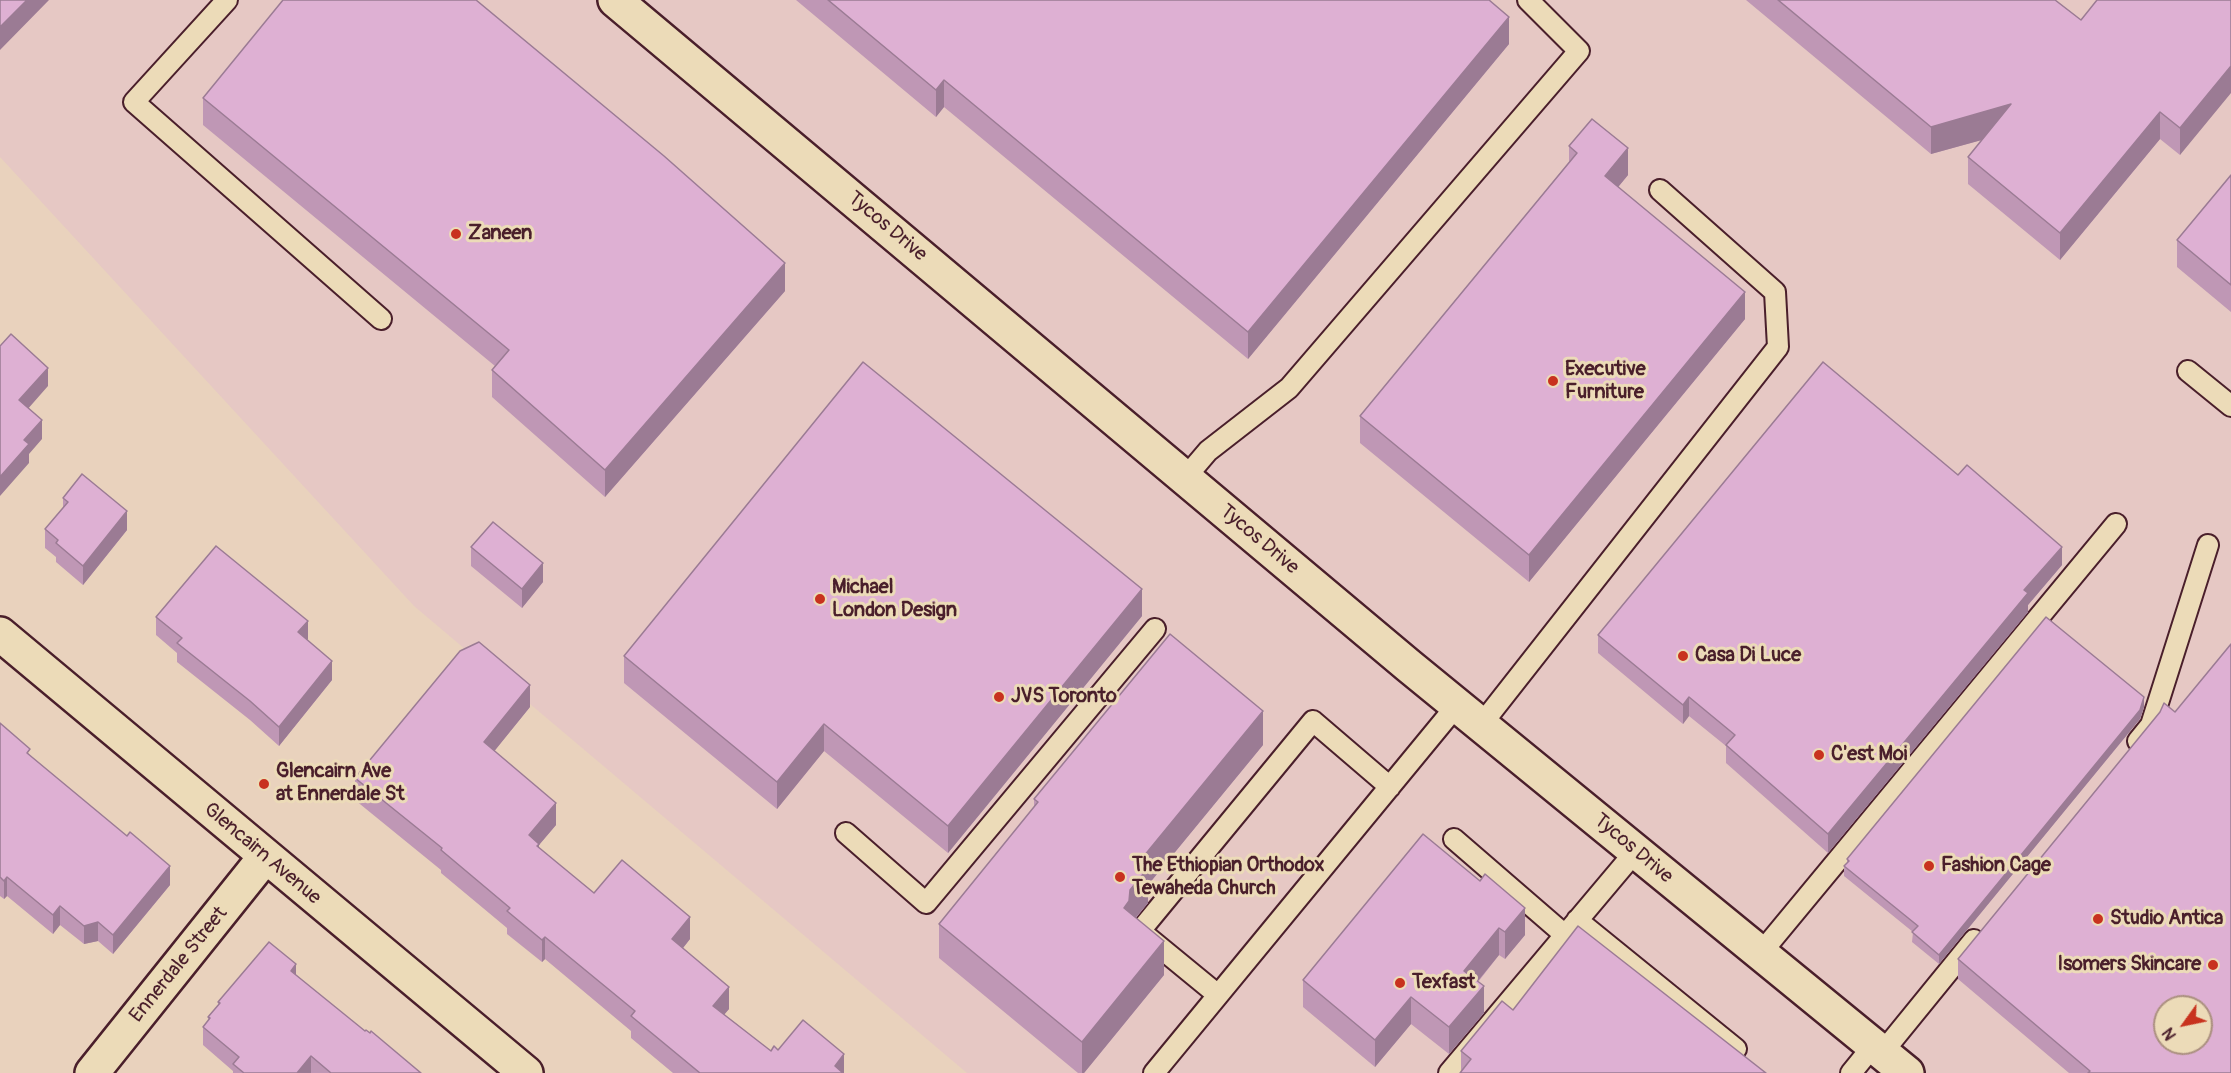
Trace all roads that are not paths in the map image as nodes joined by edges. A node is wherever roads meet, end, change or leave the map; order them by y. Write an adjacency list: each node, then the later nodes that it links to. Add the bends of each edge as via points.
1 (227, 0): 5 (lane, via 134,102)
2 (615, 0): 8 (street, Tycos Drive)
3 (1528, 0): 8 (lane, via 1579,51 1289,388 1208,451)
4 (1660, 190): 13 (lane, via 1775,292 1778,347)
5 (381, 319)
6 (2188, 371): 7 (lane)
7 (2231, 406)
8 (1185, 478): 13 (street, Tycos Drive)
9 (2116, 524): 22 (lane)
10 (2208, 545): 14 (lane, via 2151,726)
11 (1155, 629): 16 (lane, via 926,903)
12 (0, 634): 19 (street, Glencairn Avenue)
13 (1469, 715): 15 (lane); 18 (street, Tycos Drive)
14 (2129, 753)
15 (1390, 787): 23 (lane); 23 (lane, via 1313,721 1140,931)
16 (846, 833)
17 (1454, 839): 21 (lane)
18 (1635, 852): 21 (lane); 22 (street, Tycos Drive)
19 (265, 857): 26 (street, Ennerdale Street); 27 (street, Glencairn Avenue)
20 (1987, 925): 25 (lane)
21 (1571, 928): 24 (lane); 29 (lane)
22 (1760, 954): 25 (street, Tycos Drive)
23 (1218, 995): 28 (lane)
24 (1736, 1048)
25 (1877, 1049): 30 (lane); 31 (street, Tycos Drive)
26 (92, 1073)
27 (525, 1073)
28 (1154, 1073)
29 (1449, 1073)
30 (1851, 1073)
31 (1907, 1073)

